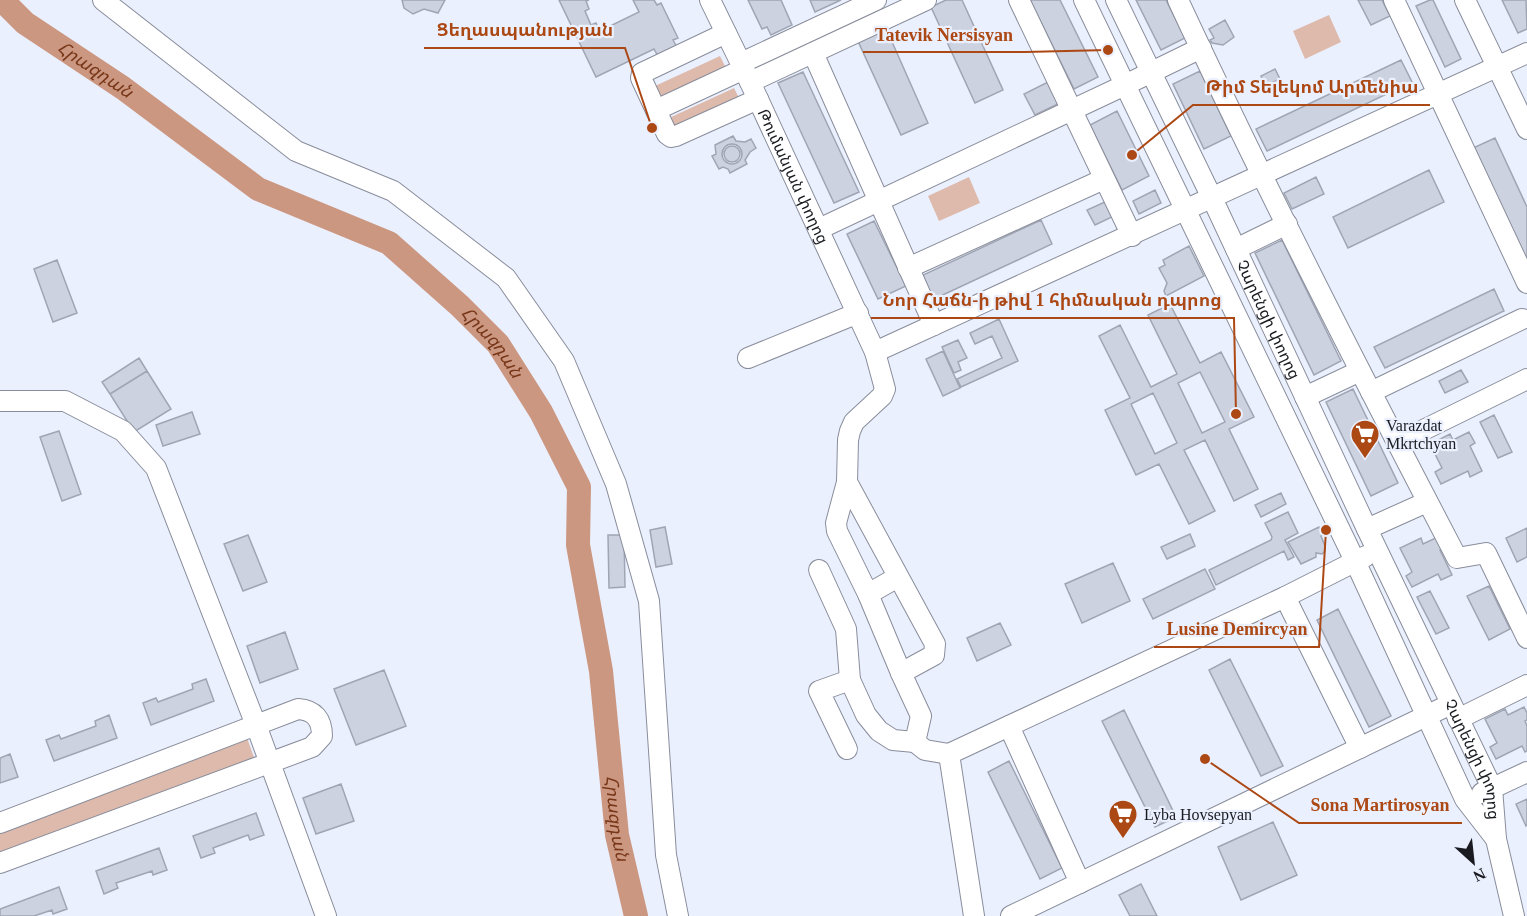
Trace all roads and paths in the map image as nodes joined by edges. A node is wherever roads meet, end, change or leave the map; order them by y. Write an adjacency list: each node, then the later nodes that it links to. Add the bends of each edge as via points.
1 (103, 0): 78 (street, via 296,151 393,191 506,278 564,361 616,484 649,601 666,855)
2 (710, 0): 11 (street, Թումանյան փողոց)
3 (876, 0): 17 (street)
4 (926, 0): 13 (street)
5 (1019, 0): 21 (street)
6 (1084, 0): 18 (street, Չարենցի փողոց)
7 (1116, 0): 16 (street, Չարենցի փողոց)
8 (1178, 0): 12 (street)
9 (1394, 0): 19 (street)
10 (1465, 0): 15 (street)
11 (726, 33): 17 (street, Թումանյան փողոց); 20 (street, via 642,73 640,78)
12 (1201, 48): 16 (street); 23 (street)
13 (813, 53): 17 (street); 26 (street)
14 (1527, 54): 15 (street)
15 (1496, 67): 19 (street); 22 (street)
16 (1151, 72): 18 (street); 25 (street, Չարենցի փողոց)
17 (748, 78): 20 (street); 20 (street, via 676,136 667,134); 29 (street, Թումանյան փողոց)
18 (1125, 85): 21 (street); 27 (street, Չարենցի փողոց)
19 (1438, 93): 23 (street); 33 (street)
20 (656, 110)
21 (1072, 110): 24 (street); 26 (street)
22 (1526, 123)
23 (1262, 174): 25 (street); 28 (street)
24 (1104, 179): 30 (street); 32 (street)
25 (1212, 198): 27 (street); 31 (street, Չարենցի փողոց)
26 (878, 200): 29 (street); 32 (street)
27 (1185, 211): 30 (street); 50 (street, Չարենցի փողոց)
28 (1287, 224): 31 (street); 39 (street)
29 (819, 229): 34 (street, Թումանյան փողոց)
30 (1132, 236): 36 (street)
31 (1236, 249): 42 (street, Չարենցի փողոց)
32 (908, 268): 36 (street)
33 (1527, 283)
34 (858, 313): 37 (street, Թումանյան փողոց); 38 (street)
35 (1525, 321): 41 (street)
36 (934, 326): 37 (street)
37 (875, 352): 45 (street, Թումանյան փողոց, via 885,389 850,431)
38 (748, 358)
39 (1360, 371): 41 (street); 42 (street)
40 (1527, 379): 44 (street)
41 (1371, 392): 44 (street)
42 (1305, 397): 47 (street, Չարենցի փողոց)
43 (0, 401): 62 (street, via 65,401 123,431 156,468)
44 (1397, 443): 46 (street)
45 (847, 482): 48 (street); 51 (street, via 836,524)
46 (1427, 502): 47 (street); 56 (street, via 1457,558 1486,553)
47 (1367, 529): 49 (street, Չարենցի փողոց)
48 (883, 548): 51 (street); 53 (street)
49 (1378, 550): 50 (street); 60 (street, Չարենցի փողոց)
50 (1355, 561): 55 (street); 61 (street, Չարենցի փողոց)
51 (853, 564): 54 (street)
52 (819, 570): 58 (street, via 846,628)
53 (898, 577): 54 (street); 57 (street, via 936,644 934,655)
54 (868, 594): 57 (street)
55 (1285, 597): 63 (street); 65 (street)
56 (1527, 638)
57 (902, 673): 64 (street, via 921,716)
58 (850, 680): 64 (street, via 866,715 879,731 893,740); 66 (street, via 819,691)
59 (1527, 685): 60 (street)
60 (1455, 712): 61 (street); 70 (street, Չարենցի փողոց)
61 (1426, 717): 65 (street); 71 (street, Չարենցի փողոց)
62 (256, 725): 68 (street); 68 (street, via 298,709 310,711 320,721 322,736 316,745); 72 (street)
63 (1010, 726): 67 (street); 75 (street)
64 (915, 742): 67 (street, via 925,750)
65 (1360, 748): 75 (street)
66 (848, 749)
67 (950, 754): 79 (street)
68 (269, 762): 74 (street); 77 (street)
69 (1527, 772): 70 (street)
70 (1492, 788): 71 (street); 73 (street, Չարենցի փողոց)
71 (1465, 799): 73 (street, Չարենցի փողոց)
72 (0, 823)
73 (1496, 839): 80 (street)
74 (0, 863)
75 (1080, 883): 76 (street)
76 (1023, 914)
77 (326, 916)
78 (678, 916)
79 (974, 916)
80 (1514, 916)

